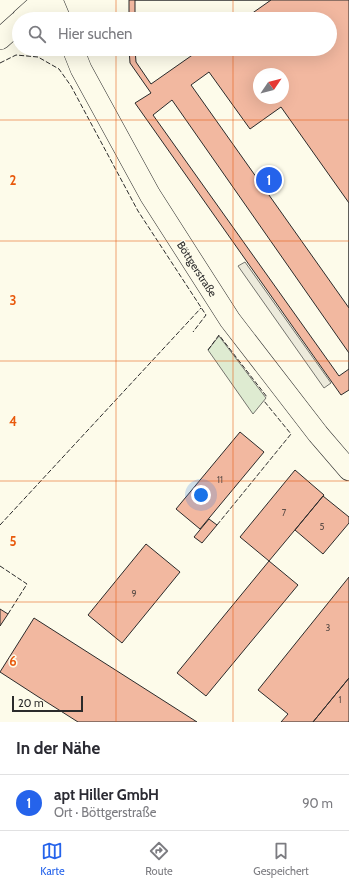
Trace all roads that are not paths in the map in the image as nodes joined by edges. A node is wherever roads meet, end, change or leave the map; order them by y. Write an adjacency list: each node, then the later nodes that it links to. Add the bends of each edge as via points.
1 (42, 0): 3 (street)
2 (52, 0): 4 (street)
3 (29, 12)
4 (57, 12)
5 (12, 28): 6 (street)
6 (0, 39)
7 (76, 56): 8 (street, Böttgerstraße, via 150,195 230,320)
8 (349, 470)

